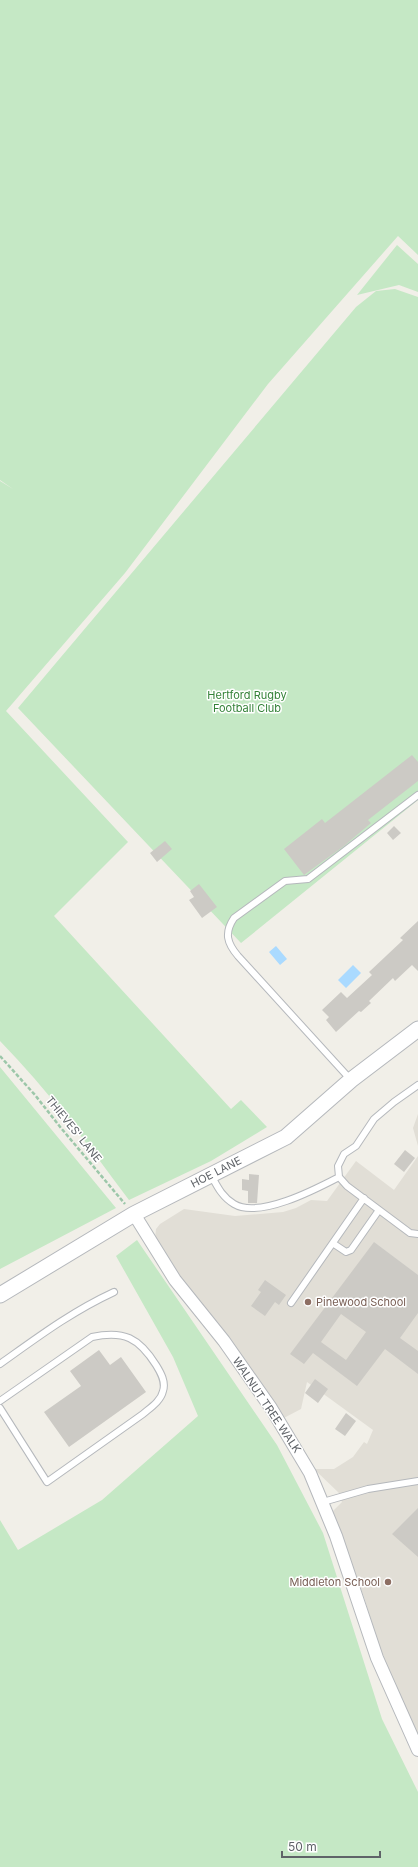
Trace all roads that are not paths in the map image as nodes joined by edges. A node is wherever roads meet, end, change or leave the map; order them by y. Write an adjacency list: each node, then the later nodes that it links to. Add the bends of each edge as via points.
1 (418, 795): 3 (lane, via 308,880 285,881 234,918 227,933 230,947)
2 (418, 1029): 3 (street, HOE LANE)
3 (351, 1080): 5 (street, HOE LANE, via 286,1137)
4 (418, 1085): 6 (lane, via 374,1120 356,1146 344,1154 338,1166)
5 (211, 1175): 6 (lane, via 221,1194 235,1204 252,1207 293,1199); 9 (street, HOE LANE)
6 (339, 1177): 7 (lane)
7 (364, 1198): 8 (lane); 11 (lane)
8 (379, 1210): 10 (lane, via 410,1233); 11 (lane, via 351,1250 346,1252)
9 (134, 1214): 13 (street, HOE LANE); 19 (street, WALNUT TREE WALK, via 174,1280 224,1341 271,1408 295,1446)
10 (418, 1234)
11 (334, 1244): 14 (lane)
12 (114, 1292): 15 (lane, via 63,1319)
13 (0, 1295)
14 (291, 1303)
15 (0, 1364)
16 (0, 1401): 17 (lane, via 92,1337 104,1334 117,1334 147,1350 164,1381 163,1393 156,1403 47,1482)
17 (0, 1408)
18 (418, 1481): 19 (lane, via 368,1489)
19 (323, 1502): 20 (street, WALNUT TREE WALK, via 377,1658)
20 (418, 1750)

